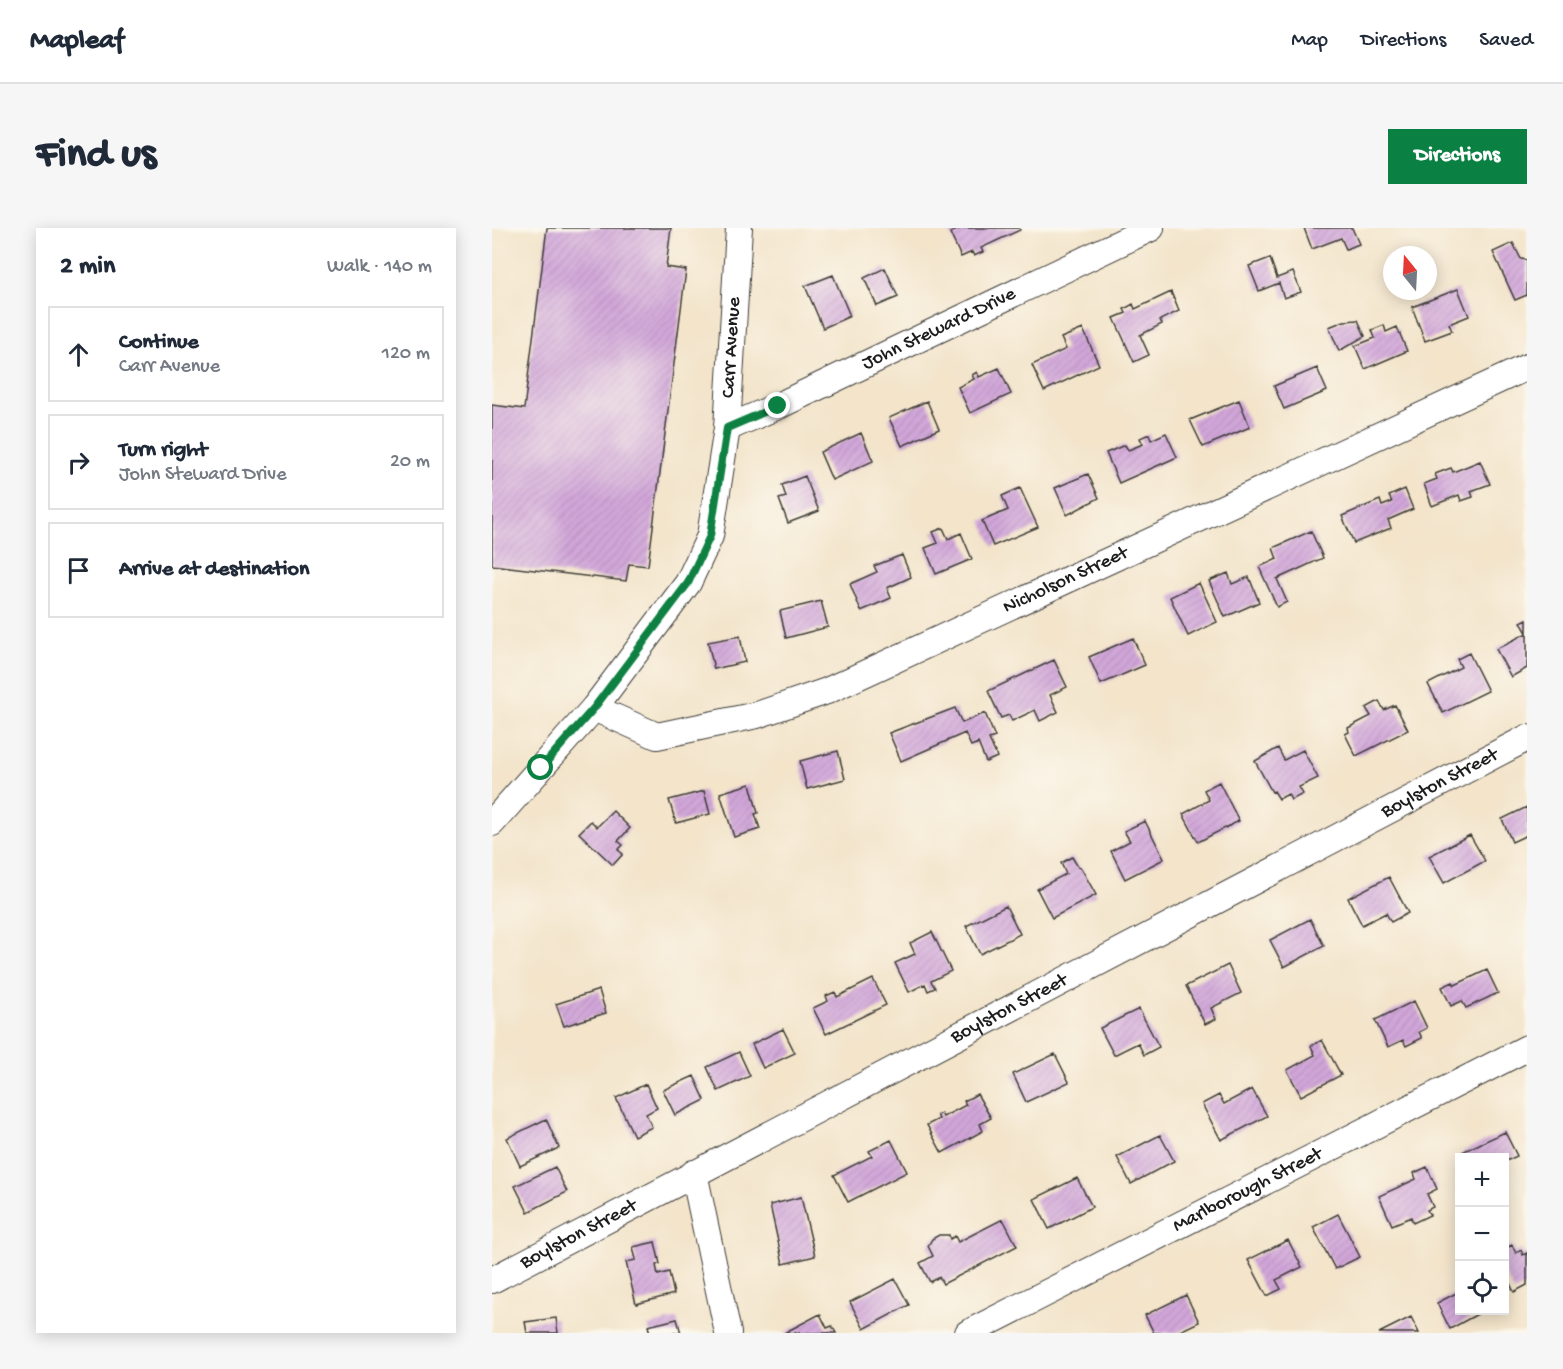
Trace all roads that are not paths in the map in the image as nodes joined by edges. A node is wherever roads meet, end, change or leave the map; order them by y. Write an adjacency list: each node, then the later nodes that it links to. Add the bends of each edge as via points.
1 (739, 228): 4 (street, Carr Avenue)
2 (1152, 228): 4 (street, John Steward Drive)
3 (1527, 367): 5 (street, Nicholson Street, via 827,691 757,715 657,736)
4 (727, 428): 5 (street, Carr Avenue, via 710,536 692,573)
5 (594, 708): 7 (street, Carr Avenue)
6 (1527, 738): 9 (street, Boylston Street)
7 (492, 822)
8 (1527, 1048): 12 (street, Marlborough Street)
9 (694, 1173): 10 (street, Boylston Street); 11 (street)
10 (492, 1280)
11 (728, 1333)
12 (968, 1333)

